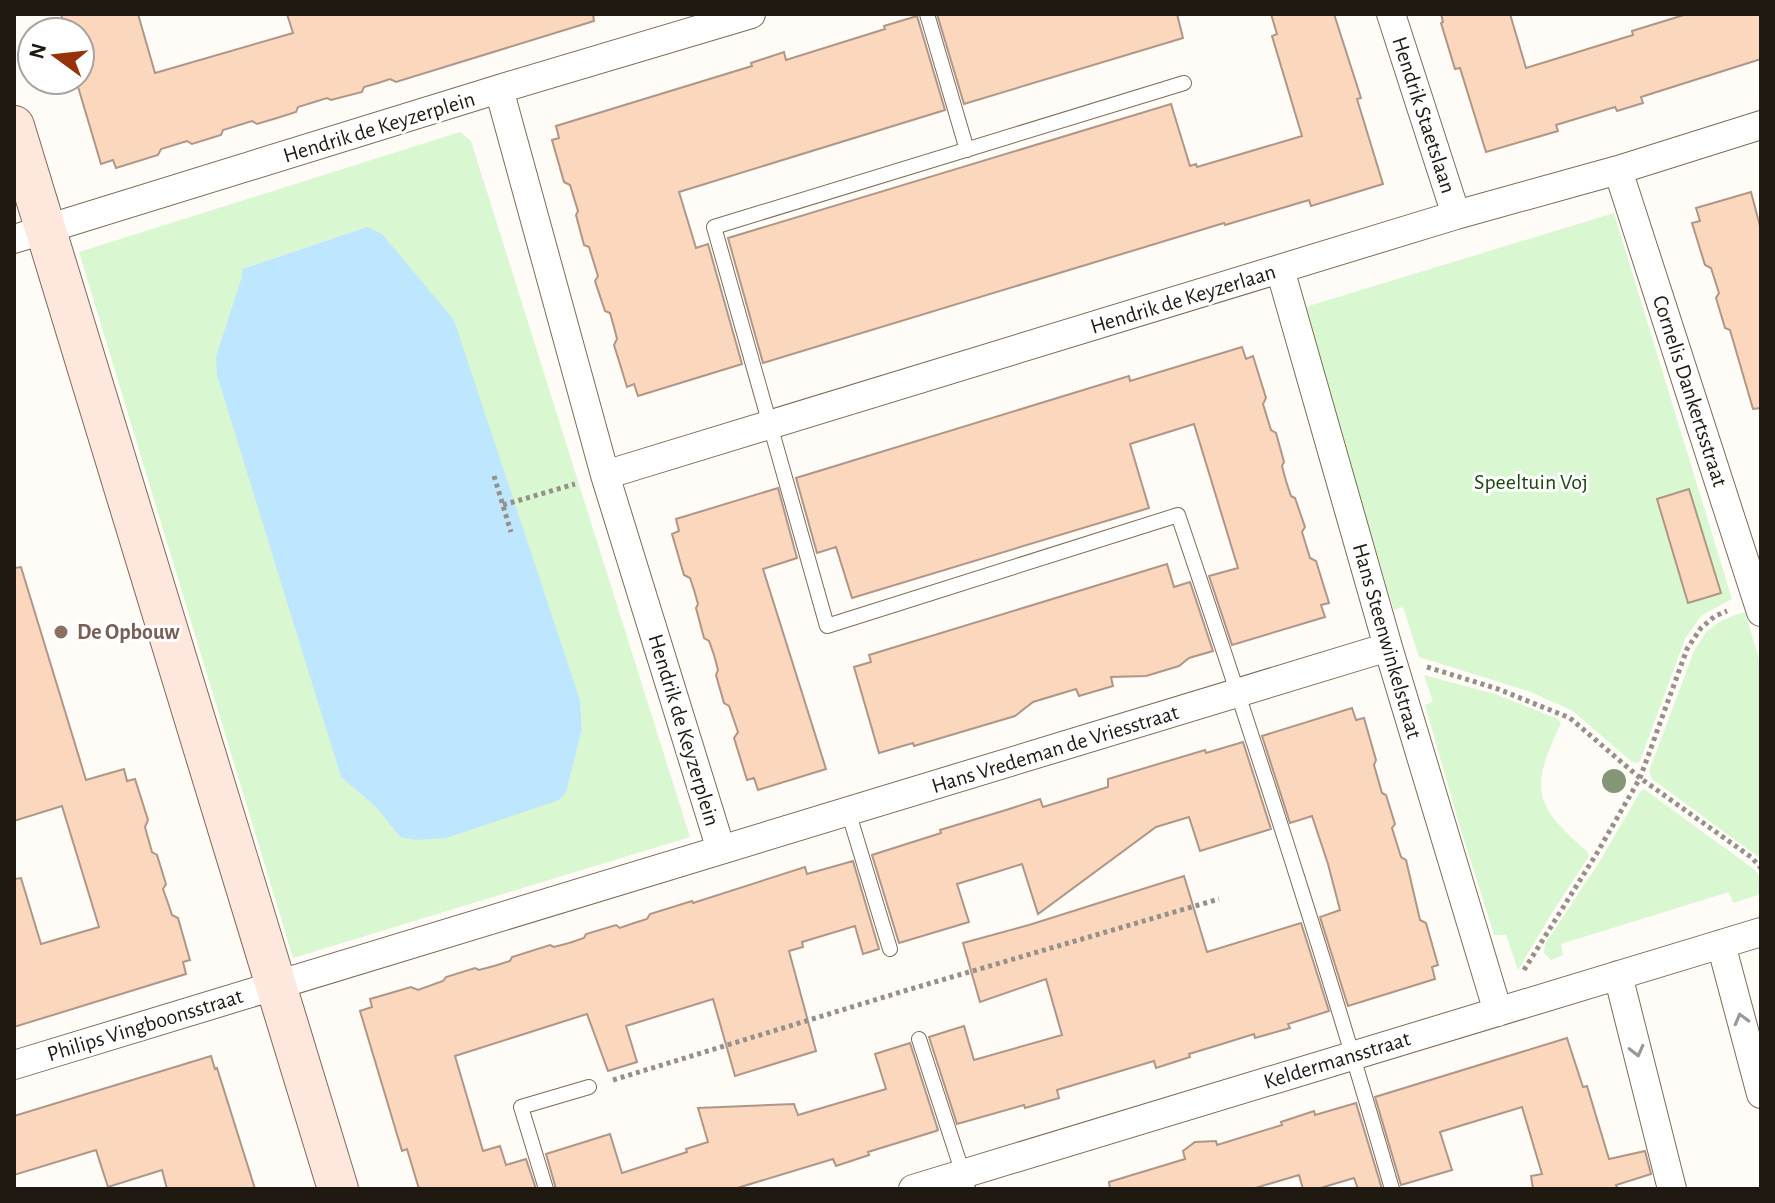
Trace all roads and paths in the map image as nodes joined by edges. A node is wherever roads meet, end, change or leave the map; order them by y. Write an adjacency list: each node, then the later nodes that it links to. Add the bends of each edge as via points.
1 (751, 14): 5 (street)
2 (927, 14): 8 (lane)
3 (1391, 14): 10 (street, Hendrik Staetslaan)
4 (1184, 83): 8 (lane)
5 (499, 89): 11 (street, Hendrik de Keyzerplein); 14 (street, Hendrik de Keyzerplein)
6 (1761, 125): 9 (street, Hendrik de Keyzerlaan)
7 (14, 126): 11 (main road)
8 (967, 150): 13 (lane, via 714,227)
9 (1618, 170): 10 (street, Hendrik de Keyzerlaan); 19 (street, Cornelis Dankertsstraat)
10 (1456, 215): 12 (street, Hendrik de Keyzerlaan)
11 (30, 235): 32 (main road)
12 (1280, 269): 13 (street, Hendrik de Keyzerlaan); 21 (street, Hans Steenwinkelstraat)
13 (768, 425): 14 (street, Hendrik de Keyzerlaan); 22 (lane, via 827,626 1178,515)
14 (605, 475): 25 (street, Hendrik de Keyzerplein)
15 (494, 476): 17 (path)
16 (537, 495): 17 (path)
17 (503, 505): 18 (path)
18 (511, 532)
19 (1751, 544): 20 (street, Cornelis Dankertsstraat)
20 (1759, 606): 23 (path, via 1715,616 1701,628 1687,649)
21 (1388, 647): 22 (street, Hans Vredeman de Vriesstraat); 23 (path, via 1421,665 1570,718); 33 (street, Hans Steenwinkelstraat)
22 (1238, 693): 24 (street, Hans Vredeman de Vriesstraat); 35 (lane)
23 (1640, 778): 26 (path); 33 (path)
24 (848, 811): 25 (street, Hans Vredeman de Vriesstraat); 30 (lane)
25 (721, 850): 32 (street, Hendrik de Keyzerplein)
26 (1761, 868)
27 (1219, 899): 37 (path)
28 (1761, 932): 29 (street, Keldermansstraat)
29 (1721, 944): 31 (street, Keldermansstraat); 38 (street, one-way to 29)
30 (890, 949)
31 (1618, 975): 33 (street, Keldermansstraat); 44 (street, one-way to 44)
32 (276, 986): 36 (street, Philips Vingboonsstraat); 40 (main road)
33 (1498, 1012): 35 (street, Keldermansstraat)
34 (919, 1039): 39 (lane)
35 (1354, 1055): 39 (street, Keldermansstraat); 43 (lane)
36 (14, 1065)
37 (589, 1087): 41 (lane, via 521,1107)
38 (1761, 1094)
39 (965, 1181): 42 (street, Keldermansstraat)
40 (338, 1189)
41 (546, 1189)
42 (913, 1189)
43 (1392, 1189)
44 (1672, 1189)

